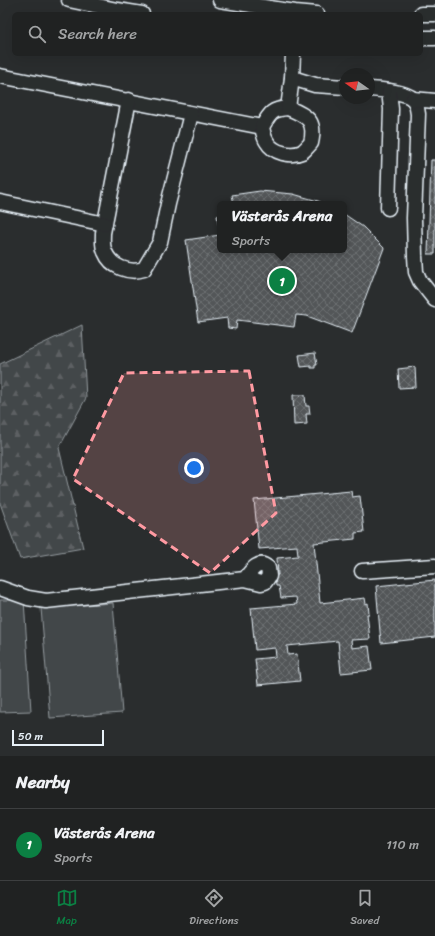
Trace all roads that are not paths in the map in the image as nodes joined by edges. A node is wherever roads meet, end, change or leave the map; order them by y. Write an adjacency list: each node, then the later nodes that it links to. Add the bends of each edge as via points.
1 (69, 0): 3 (street)
2 (220, 0): 4 (street)
3 (130, 12)
4 (289, 12)
5 (423, 14): 6 (street)
6 (435, 14)
7 (423, 38): 8 (street)
8 (435, 38)
9 (293, 56): 11 (street)
10 (0, 76): 16 (street)
11 (292, 78): 12 (street, via 315,85); 18 (street)
12 (339, 87)
13 (375, 90): 14 (street)
14 (389, 91): 15 (street); 22 (street, via 391,109)
15 (412, 99): 17 (street); 24 (street, via 418,114 414,218 416,272)
16 (129, 100): 19 (street); 23 (street)
17 (435, 101)
18 (288, 108): 20 (street, via 277,109); 20 (street, via 300,112 313,127 311,143 302,151 294,154 282,153 271,148 266,142)
19 (191, 114): 20 (street); 23 (street, via 160,242 144,269 137,272 126,271 110,260 103,242)
20 (262, 127)
21 (0, 202): 23 (street)
22 (388, 208)
23 (105, 224)
24 (435, 300)
25 (435, 566): 26 (street)
26 (362, 571)
27 (245, 579): 28 (street, via 46,600 28,598)
28 (0, 588)

